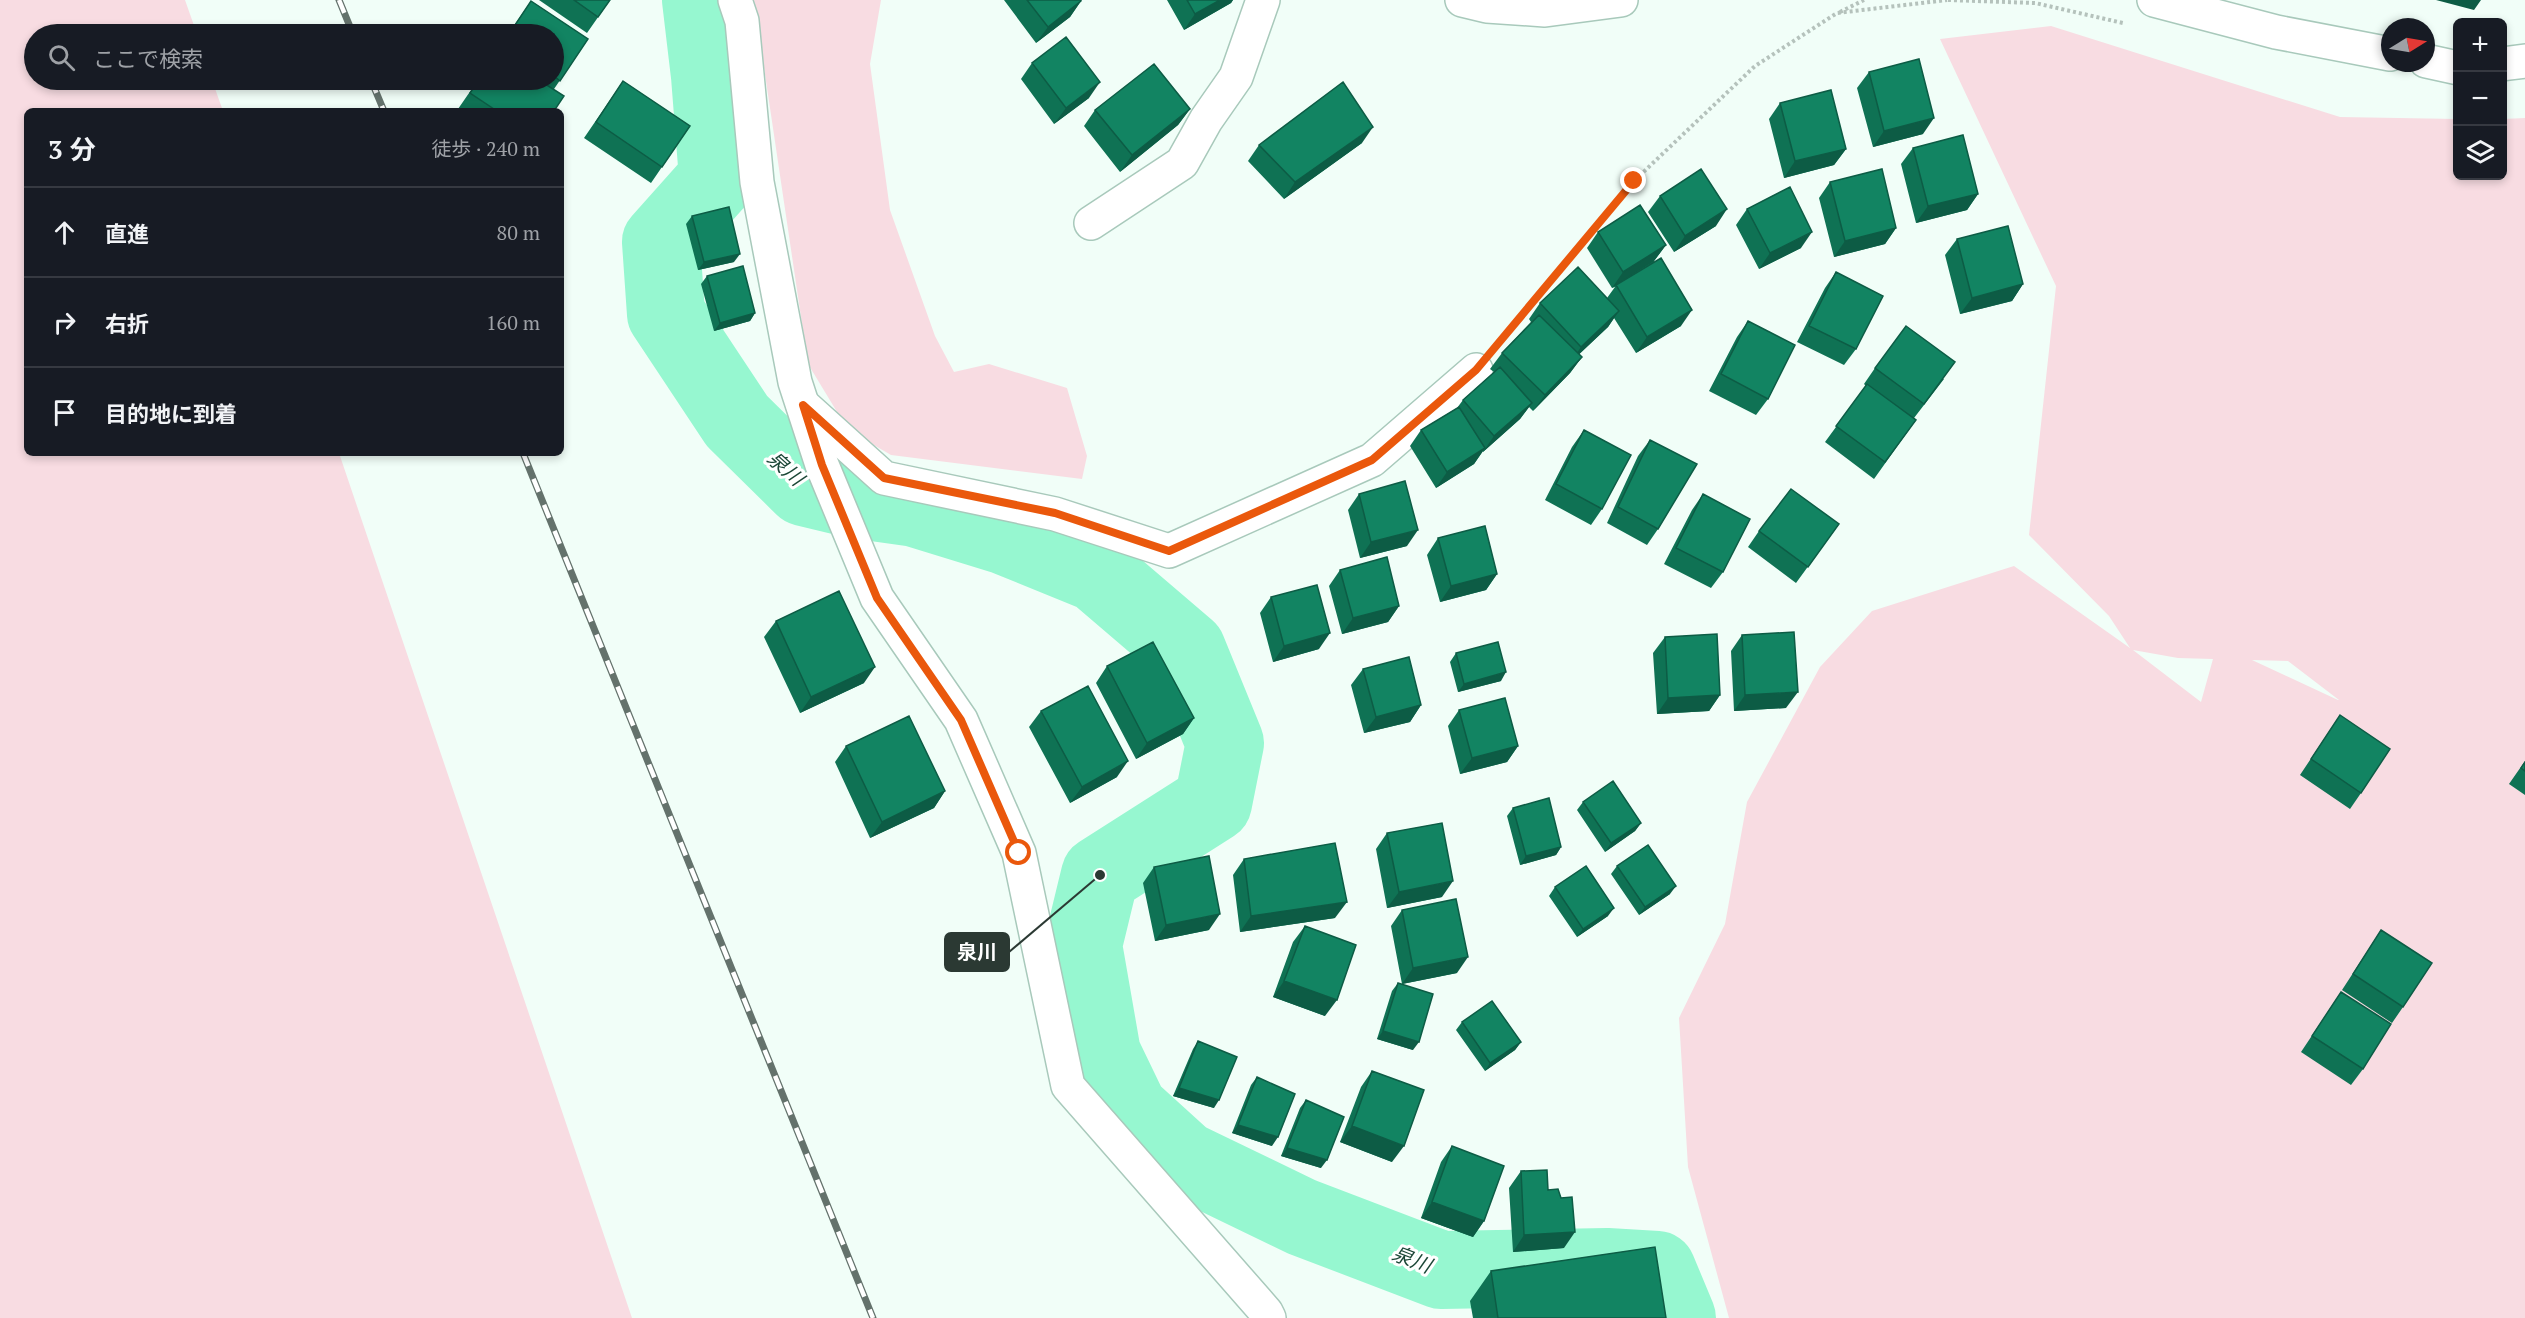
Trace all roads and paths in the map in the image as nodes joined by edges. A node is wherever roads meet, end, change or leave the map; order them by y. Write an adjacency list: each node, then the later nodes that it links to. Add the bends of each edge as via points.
1 (735, 0): 17 (street, via 742,21 758,182 795,382)
2 (1263, 0): 15 (street, via 1236,77 1182,163)
3 (1462, 0): 4 (street, via 1545,10)
4 (1621, 0)
5 (1864, 0): 8 (path)
6 (1948, 0): 8 (path); 9 (path, via 2035,3)
7 (2154, 0): 10 (street, via 2276,32)
8 (1837, 13): 16 (path, via 1755,66 1634,181)
9 (2131, 25)
10 (2381, 52)
11 (2525, 61): 13 (street)
12 (2435, 63): 14 (street)
13 (2507, 63)
14 (2453, 67)
15 (1091, 223)
16 (1476, 370): 17 (street, via 1372,460 1169,551 1055,513 884,478)
17 (803, 405): 18 (street, via 845,526 877,598 961,720 1019,853 1068,1086)
18 (1269, 1318)

